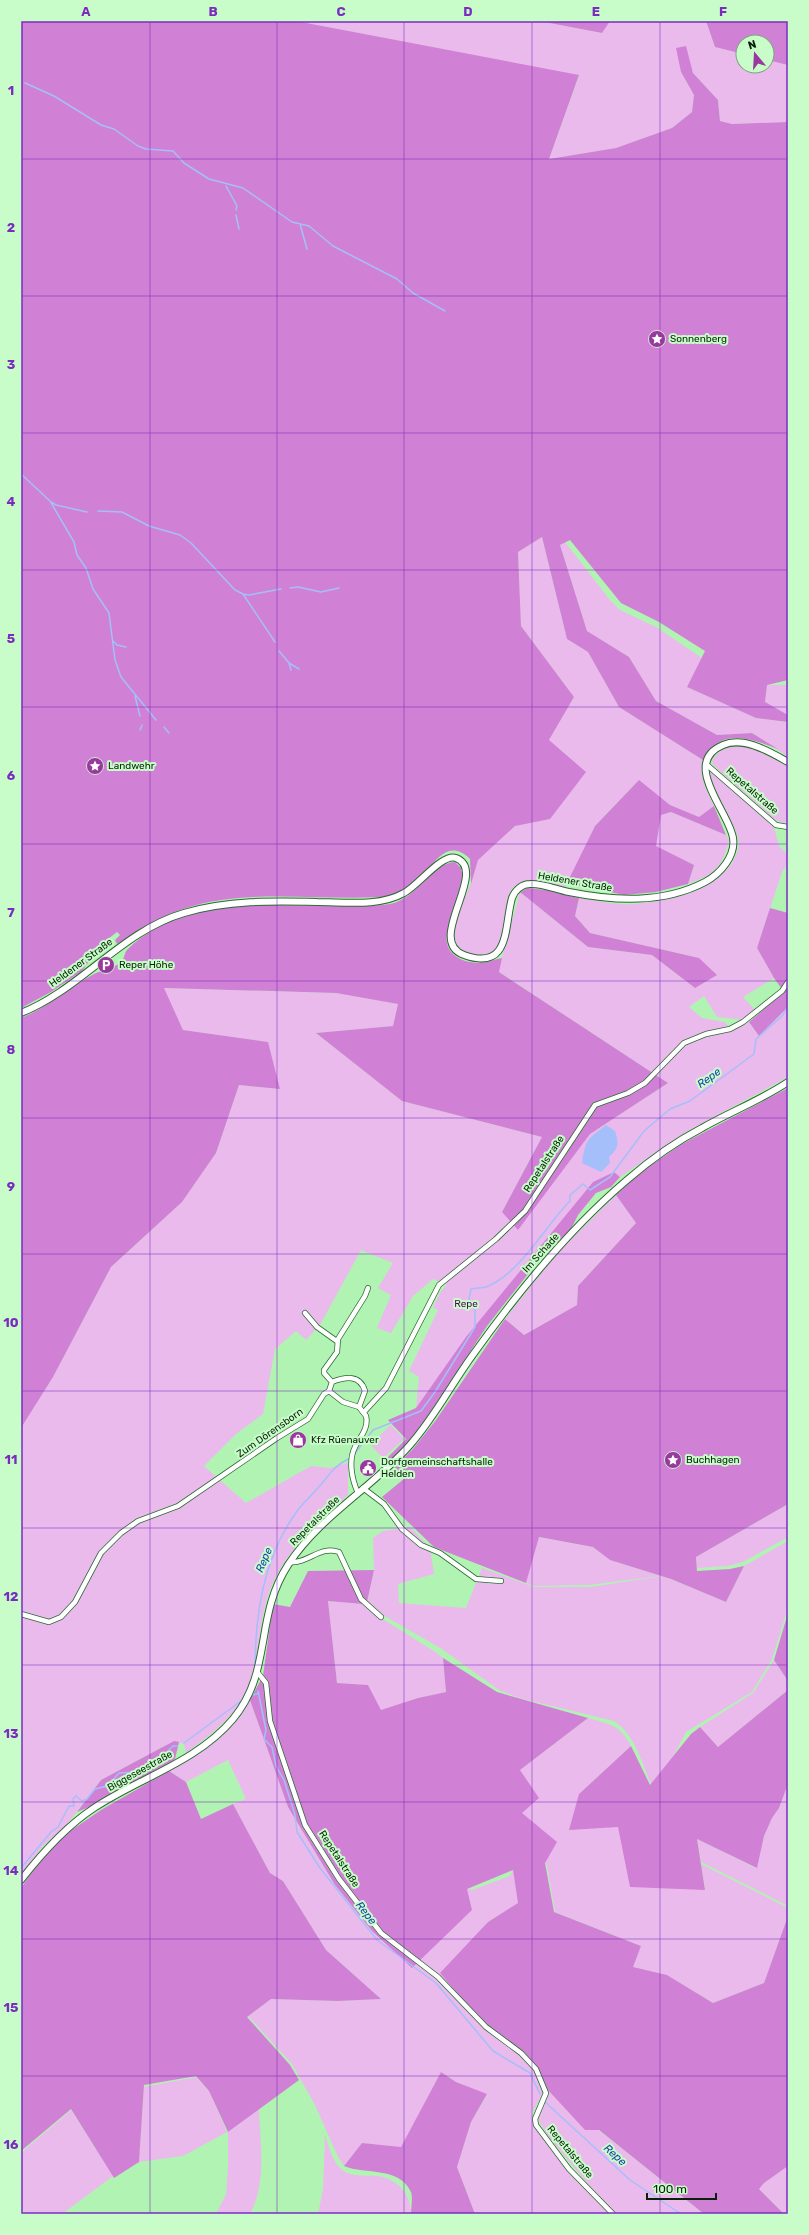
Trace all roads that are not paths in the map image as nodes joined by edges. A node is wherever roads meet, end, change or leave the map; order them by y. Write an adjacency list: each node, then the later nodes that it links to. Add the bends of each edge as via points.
1 (788, 762): 2 (street, via 757,747 735,742 715,750)
2 (706, 764): 3 (street, Repetalstraße, via 776,825); 5 (street, Heldener Straße, via 708,782 731,830 734,844 723,867 712,878 697,886 627,900 582,895 534,884 524,885 514,892 506,935 500,950 488,958 471,957 459,953 451,944 452,929 466,876 464,864 459,859 448,858 416,886 389,900 237,902 182,913 135,937 61,991)
3 (788, 827)
4 (788, 982): 13 (street, Repetalstraße, via 782,991 743,1022 730,1029 706,1034 684,1043 645,1083 628,1093 595,1105 525,1211 496,1239 439,1285 386,1388)
5 (21, 1013)
6 (788, 1082): 14 (street, Im Schade, via 676,1142 610,1194 523,1288 409,1447)
7 (368, 1288): 9 (street)
8 (305, 1313): 9 (street, via 317,1327)
9 (338, 1342): 10 (street, via 336,1352 323,1372)
10 (332, 1382): 11 (street); 12 (street, via 350,1377 360,1383 365,1391)
11 (329, 1391): 12 (street, via 343,1402); 17 (street, Zum Dörensborn, via 324,1394 308,1419 184,1502 138,1521 110,1542 97,1558 75,1602 58,1619 50,1622)
12 (359, 1407): 13 (street)
13 (364, 1412): 14 (street, via 366,1426 354,1449 351,1463 352,1478)
14 (361, 1490): 15 (street, Repetalstraße, via 312,1534); 16 (street, via 384,1504 402,1528 421,1545 440,1553 476,1579)
15 (290, 1562): 18 (street, via 300,1562 323,1551 339,1552 359,1595); 19 (street, Repetalstraße, via 277,1583 268,1608)
16 (501, 1581)
17 (21, 1614)
18 (382, 1616)
19 (258, 1672): 20 (street, Biggeseestraße, via 241,1708 219,1734 185,1757 116,1795 79,1819 49,1845); 21 (street, Repetalstraße, via 266,1683 270,1721 305,1824 339,1879 381,1933 438,1977 486,2027 521,2053 536,2070 546,2093 535,2119 536,2125 569,2169)
20 (21, 1880)
21 (613, 2214)

